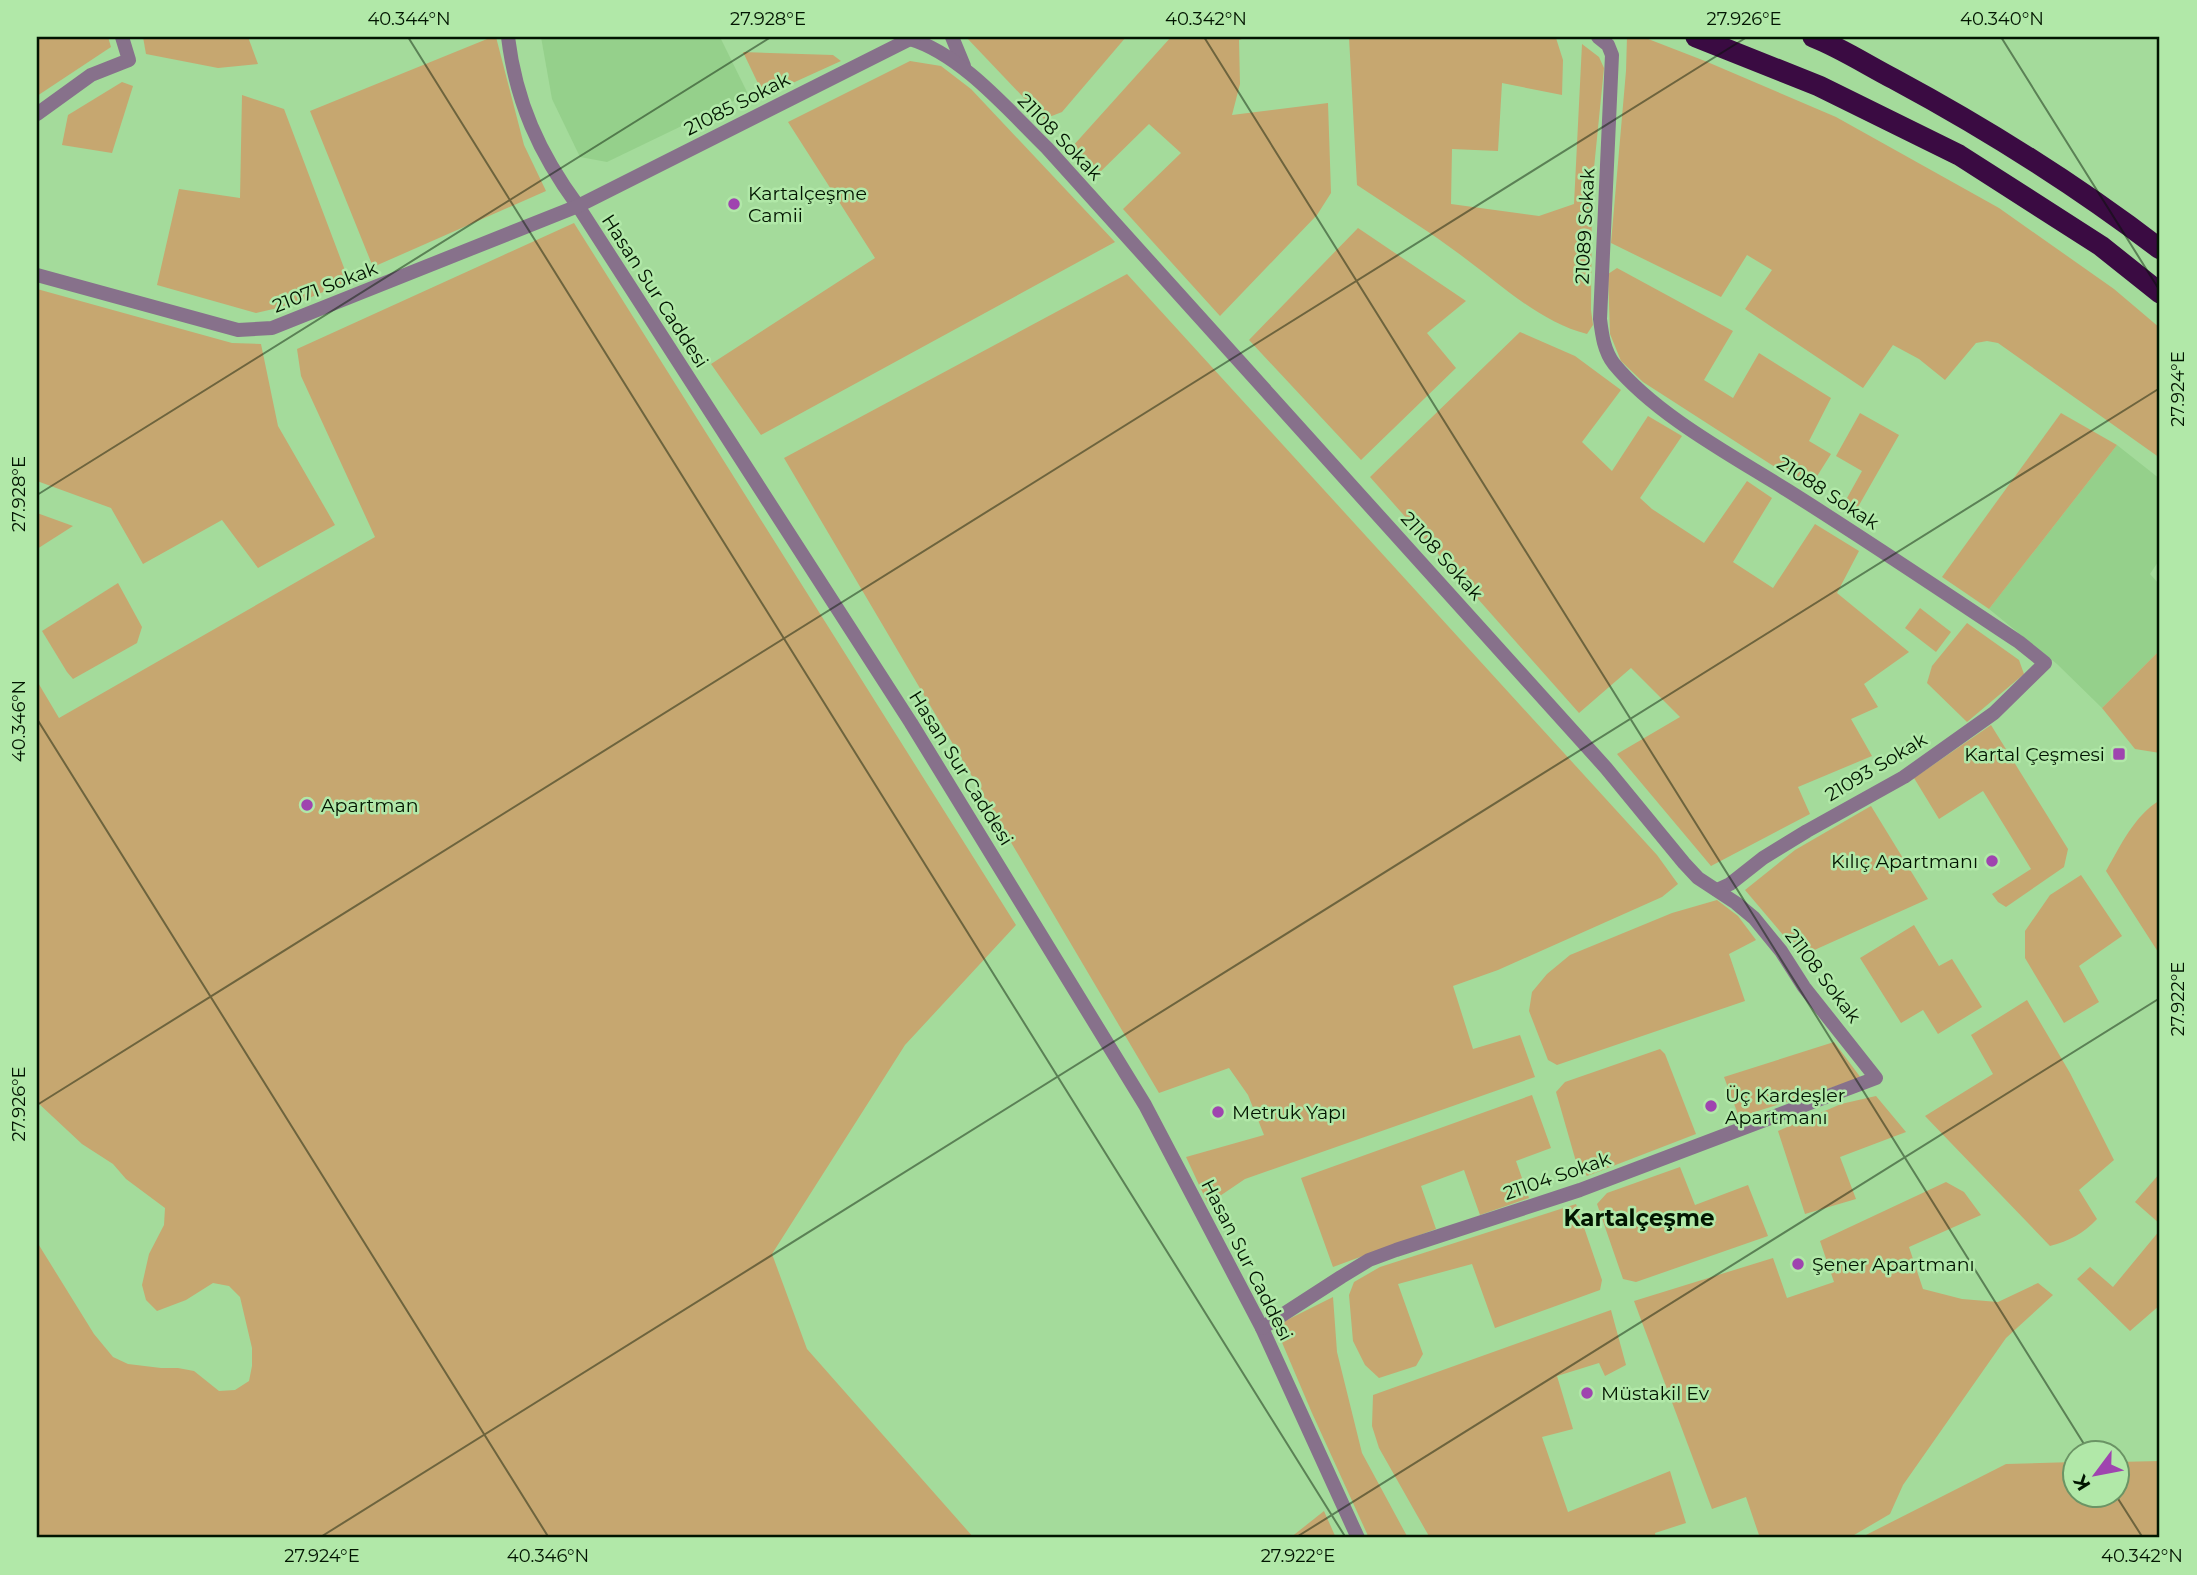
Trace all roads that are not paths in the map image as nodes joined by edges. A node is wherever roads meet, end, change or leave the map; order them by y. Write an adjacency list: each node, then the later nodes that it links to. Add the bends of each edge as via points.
1 (122, 37): 9 (street, via 129,61 91,75)
2 (508, 37): 10 (street, Hasan Sur Caddesi, via 512,72 529,121 554,174)
3 (952, 37): 8 (street, 21108 Sokak)
4 (1598, 37): 14 (street, 21089 Sokak, via 1612,55 1600,319)
5 (1696, 37): 13 (highway, via 1819,86 1959,155 2101,246)
6 (1813, 37): 11 (highway, via 2008,144)
7 (912, 38): 8 (street, 21108 Sokak); 10 (street, 21085 Sokak)
8 (966, 70): 16 (street, 21108 Sokak, via 1063,166 1606,768 1684,863)
9 (37, 114)
10 (578, 206): 12 (street, 21071 Sokak, via 272,328 239,330); 18 (street, Hasan Sur Caddesi, via 911,723 1138,1094)
11 (2160, 249)
12 (37, 275)
13 (2160, 293)
14 (1604, 343): 15 (street, 21088 Sokak, via 1616,366 1670,414)
15 (2045, 663): 16 (street, 21093 Sokak, via 1994,713 1903,777 1807,831)
16 (1717, 890): 17 (street, 21108 Sokak, via 1754,918)
17 (1876, 1078): 18 (street, 21104 Sokak, via 1580,1190 1369,1260)
18 (1262, 1328): 19 (street, Hasan Sur Caddesi)
19 (1358, 1538)

